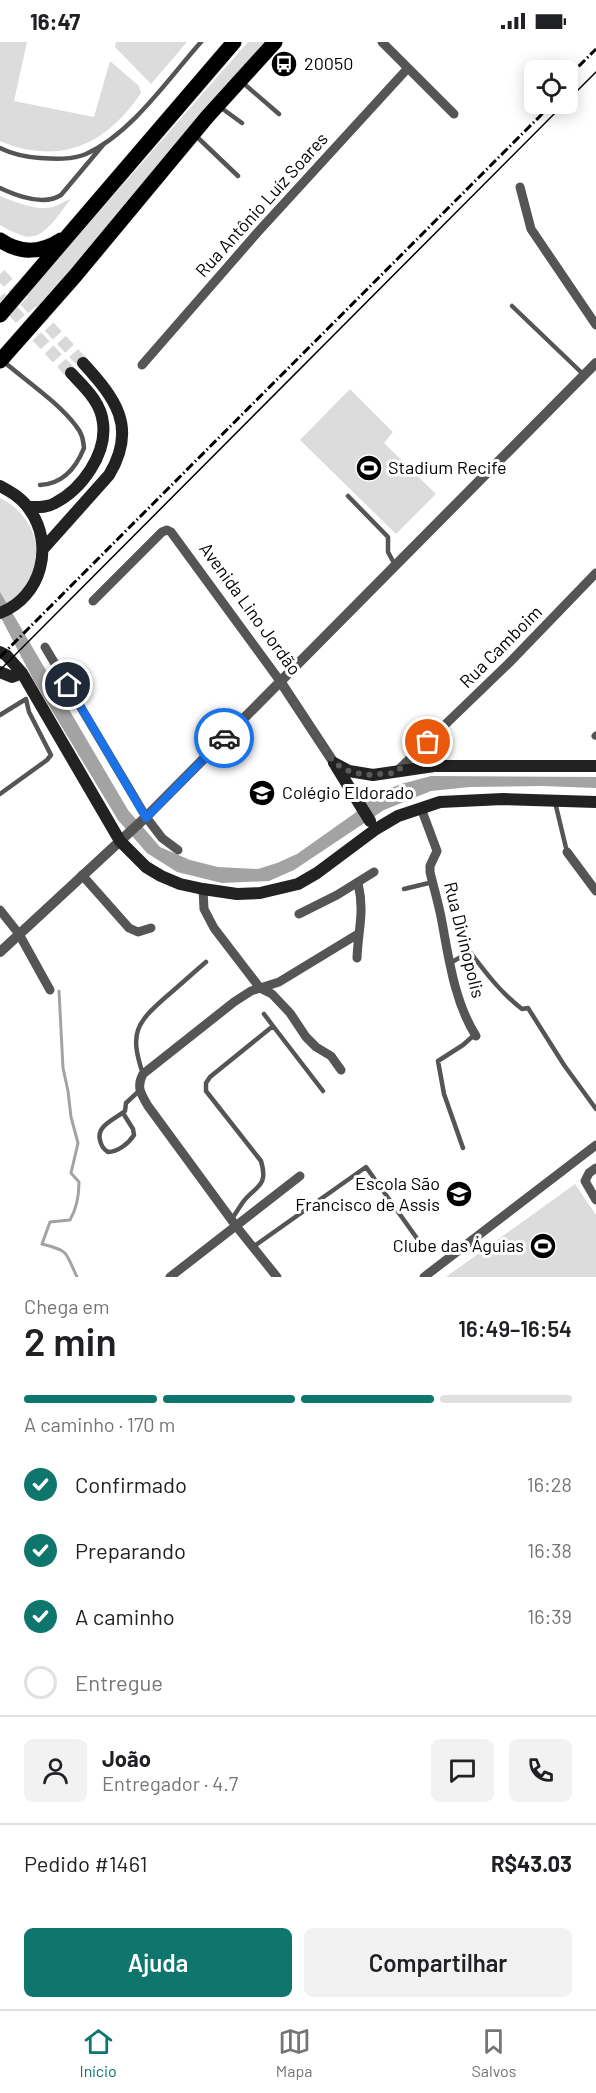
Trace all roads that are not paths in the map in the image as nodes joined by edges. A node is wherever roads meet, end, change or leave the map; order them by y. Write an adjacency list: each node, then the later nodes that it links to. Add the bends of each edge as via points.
1 (201, 42): 13 (lane, via 124,128)
2 (234, 42): 6 (highway)
3 (275, 42): 7 (highway)
4 (382, 42): 5 (street)
5 (408, 68): 10 (street); 26 (street, Rua Antônio Luíz Soares)
6 (204, 78): 8 (highway, via 193,106 198,114); 18 (highway)
7 (240, 81): 8 (highway); 9 (lane)
8 (213, 111): 11 (lane); 12 (highway)
9 (279, 114)
10 (454, 114)
11 (242, 123)
12 (193, 134): 15 (lane); 23 (highway)
13 (107, 140): 14 (lane, via 85,154 68,158 30,157); 17 (lane, via 56,198 27,198)
14 (0, 148)
15 (238, 176)
16 (520, 187): 22 (street, via 531,229)
17 (0, 188)
18 (68, 236): 19 (highway, via 36,251); 21 (highway)
19 (0, 240)
20 (512, 306): 28 (lane)
21 (0, 315)
22 (596, 325)
23 (1, 360): 29 (lane, via 64,413 83,436 84,448 67,476)
24 (83, 363): 33 (main road, via 119,409 121,445 109,475)
25 (596, 363): 28 (street)
26 (142, 364)
27 (71, 373): 32 (main road, via 99,408 103,423 99,456 72,492 54,504)
28 (584, 375): 34 (street)
29 (40, 485)
30 (0, 486): 32 (main road)
31 (348, 496): 34 (lane, via 388,537 388,552)
32 (28, 507): 33 (main road, via 36,519)
33 (43, 549): 37 (main road, via 38,575 28,593)
34 (395, 565): 42 (street)
35 (596, 573): 45 (street, Rua Camboim)
36 (93, 601): 42 (street, Avenida Lino Jordão, via 167,530)
37 (0, 613)
38 (45, 647): 54 (street)
39 (0, 652): 41 (main road)
40 (0, 672): 41 (main road, via 12,677)
41 (22, 673): 43 (main road)
42 (280, 681): 46 (street, Avenida Lino Jordão); 54 (street)
43 (30, 697): 44 (lane); 50 (lane, via 29,712 51,755); 56 (main road)
44 (0, 714)
45 (428, 742): 47 (street); 49 (street, Rua Camboim)
46 (334, 763): 49 (main road, via 357,774); 55 (main road, Avenida Lino Jordão)
47 (434, 766): 48 (main road); 49 (main road)
48 (596, 766)
49 (395, 773)
50 (0, 794)
51 (555, 800): 52 (main road); 53 (main road, via 457,800); 58 (lane)
52 (596, 802)
53 (421, 808): 55 (main road); 61 (street, Rua Divinopolis, via 437,851 430,866)
54 (145, 819): 56 (street); 57 (street)
55 (373, 825): 64 (main road, via 317,873 298,884 260,893)
56 (121, 840): 60 (street); 64 (main road, via 132,855 153,871)
57 (178, 850)
58 (567, 852): 65 (street)
59 (374, 872): 62 (street)
60 (82, 875): 68 (street, via 129,928 138,932); 69 (street)
61 (433, 882): 63 (lane); 74 (street, Rua Divinopolis)
62 (357, 883): 67 (street); 70 (street, via 363,915)
63 (404, 889)
64 (203, 890): 75 (street, via 208,920)
65 (596, 891)
66 (0, 910): 69 (street)
67 (299, 914)
68 (151, 928)
69 (18, 934): 71 (street); 76 (street)
70 (358, 934): 72 (street); 75 (street, via 279,982)
71 (0, 952)
72 (357, 958)
73 (206, 962): 82 (lane, via 144,1016 136,1045)
74 (450, 963): 79 (street, Rua Divinopolis); 85 (lane, via 470,952 508,999 522,1009 528,1008)
75 (260, 988): 81 (street, via 272,994 306,1037); 82 (street, via 234,1002)
76 (50, 990)
77 (264, 1014): 78 (lane)
78 (273, 1026): 84 (lane); 92 (lane, via 206,1083 206,1091 263,1168 260,1187 242,1203)
79 (471, 1027): 80 (street, Rua Divinopolis); 88 (lane, via 473,1036 438,1061 444,1094)
80 (476, 1036)
81 (342, 1070)
82 (143, 1074): 83 (street)
83 (139, 1091): 86 (lane, via 126,1103); 92 (street)
84 (324, 1091)
85 (596, 1109)
86 (123, 1113): 86 (lane, via 133,1129 132,1138 115,1151 105,1151 100,1130)
87 (596, 1145): 97 (street)
88 (463, 1148)
89 (592, 1171): 91 (street, via 585,1181)
90 (300, 1176): 92 (street)
91 (596, 1200)
92 (234, 1222): 94 (street); 95 (street)
93 (421, 1244): 94 (lane, via 366,1167)
94 (253, 1247): 96 (street)
95 (170, 1277)
96 (277, 1277)
97 (424, 1277)

